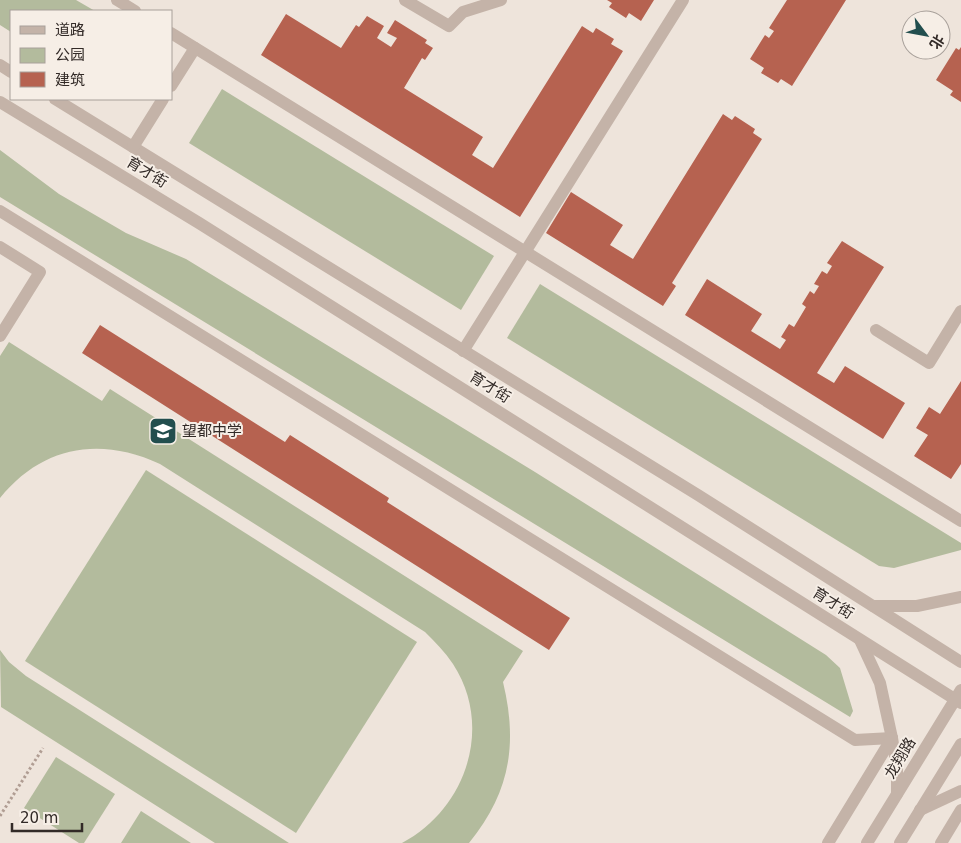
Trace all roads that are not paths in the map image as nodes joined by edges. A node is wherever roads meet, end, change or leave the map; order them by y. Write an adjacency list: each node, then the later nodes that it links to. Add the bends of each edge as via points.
1 (117, 0): 5 (street)
2 (406, 0): 3 (street, via 449,26 463,12)
3 (501, 0)
4 (683, 0): 15 (street)
5 (133, 10)
6 (172, 34): 7 (street)
7 (194, 48): 8 (street); 15 (street)
8 (172, 84)
9 (57, 100): 12 (street, 育才街)
10 (162, 100): 12 (street)
11 (0, 102): 23 (street, 育才街)
12 (133, 147): 19 (street, 育才街)
13 (0, 211): 26 (street, via 855,740)
14 (0, 247): 18 (street, via 40,272)
15 (525, 252): 19 (street); 20 (street)
16 (961, 311): 17 (street, via 929,363)
17 (876, 330)
18 (0, 336)
19 (463, 351): 22 (street, 育才街)
20 (961, 521)
21 (961, 597): 22 (street, via 917,606)
22 (873, 606): 24 (street, 育才街)
23 (860, 640): 25 (street, 育才街); 26 (street, via 880,683)
24 (961, 662)
25 (959, 698): 29 (street, 龙翔路)
26 (892, 738): 29 (street); 32 (street)
27 (961, 744): 30 (street)
28 (961, 791): 30 (street)
29 (897, 794): 33 (street, 龙翔路)
30 (920, 810): 34 (street)
31 (961, 810): 35 (street)
32 (828, 843)
33 (867, 843)
34 (900, 843)
35 (941, 843)

